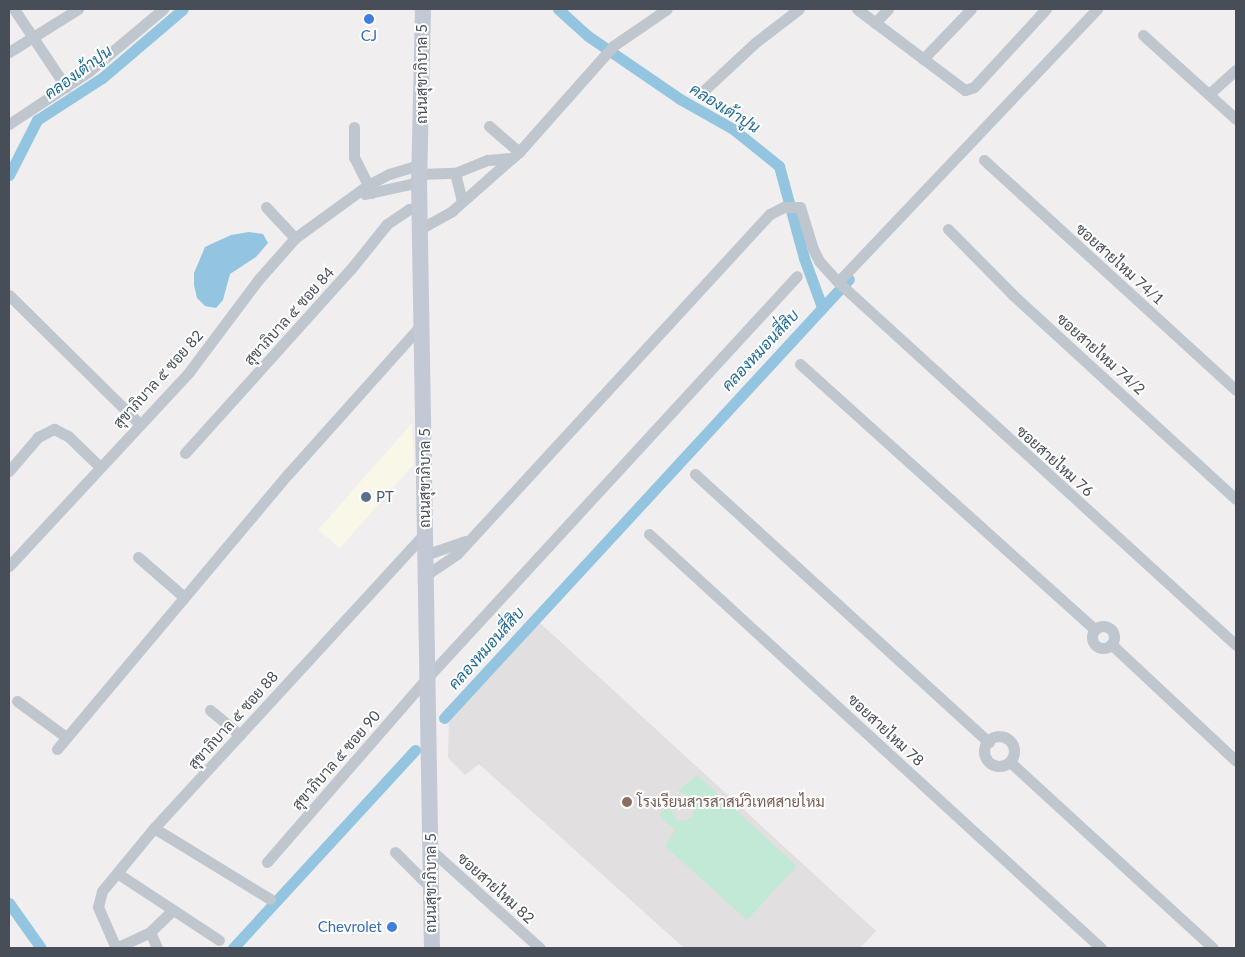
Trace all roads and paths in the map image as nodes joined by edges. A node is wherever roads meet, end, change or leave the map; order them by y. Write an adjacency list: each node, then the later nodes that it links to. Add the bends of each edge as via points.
1 (14, 9): 14 (street)
2 (78, 9): 14 (street)
3 (163, 9): 18 (street, via 105,59)
4 (422, 9): 28 (main road, ถนนสุขาภิบาล 5)
5 (667, 9): 25 (street, via 610,49)
6 (799, 9): 19 (street, via 756,42)
7 (857, 9): 12 (street)
8 (888, 9): 12 (street)
9 (971, 9): 16 (street)
10 (1046, 9): 16 (street, via 969,90 960,88)
11 (1097, 9): 37 (street)
12 (875, 23): 16 (street)
13 (1143, 35): 20 (street)
14 (32, 36): 15 (street); 18 (street)
15 (9, 52)
16 (923, 59)
17 (1236, 70): 20 (street)
18 (66, 87): 22 (street)
19 (700, 94)
20 (1209, 94): 21 (street)
21 (1236, 118)
22 (9, 124)
23 (354, 126): 29 (street, via 354,157)
24 (489, 126): 25 (street)
25 (515, 155): 27 (street, via 488,160); 30 (street)
26 (984, 160): 41 (street, ซอยสายไหม 74/1)
27 (455, 173): 28 (street); 30 (street)
28 (419, 174): 29 (street, สุขาภิบาล ๕ ซอย 82); 29 (street, สุขาภิบาล ๕ ซอย 82); 32 (main road, ถนนสุขาภิบาล 5)
29 (370, 189): 35 (street, สุขาภิบาล ๕ ซอย 82)
30 (462, 201): 33 (street, via 452,211)
31 (266, 207): 35 (street)
32 (420, 208): 33 (main road, ถนนสุขาภิบาล 5); 43 (street, สุขาภิบาล ๕ ซอย 84, via 409,209 387,224 350,270)
33 (420, 229): 39 (main road, ถนนสุขาภิบาล 5)
34 (948, 229): 47 (street, ซอยสายไหม 74/2, via 1013,295)
35 (295, 238): 42 (street, สุขาภิบาล ๕ ซอย 82, via 258,280 189,372)
36 (797, 276): 57 (street, สุขาภิบาล ๕ ซอย 90)
37 (840, 284): 50 (street, ซอยสายไหม 76, via 819,262 800,207 770,214); 56 (street, ซอยสายไหม 76)
38 (9, 295): 42 (street)
39 (421, 325): 48 (main road, ถนนสุขาภิบาล 5); 55 (street)
40 (800, 364): 64 (street, via 1095,630 1092,637 1096,645 1104,648 1111,644)
41 (1236, 390)
42 (138, 423): 44 (street, สุขาภิบาล ๕ ซอย 82)
43 (185, 453)
44 (100, 467): 45 (street, via 68,436 54,429 38,437); 53 (street, สุขาภิบาล ๕ ซอย 82)
45 (9, 471)
46 (695, 474): 62 (street)
47 (1236, 499)
48 (425, 533): 51 (main road, ถนนสุขาภิบาล 5); 60 (street, สุขาภิบาล ๕ ซอย 88)
49 (650, 534): 80 (street, ซอยสายไหม 78)
50 (469, 539): 51 (street); 54 (street, via 450,560)
51 (425, 555): 54 (main road, ถนนสุขาภิบาล 5)
52 (138, 558): 55 (street)
53 (9, 566)
54 (426, 575): 57 (main road, ถนนสุขาภิบาล 5)
55 (184, 597): 61 (street)
56 (1236, 645)
57 (427, 678): 67 (main road, ถนนสุขาภิบาล 5); 69 (street, สุขาภิบาล ๕ ซอย 90)
58 (16, 701): 61 (street)
59 (210, 710): 60 (street)
60 (240, 735): 66 (street, สุขาภิบาล ๕ ซอย 88)
61 (66, 737): 63 (street)
62 (989, 742): 65 (street, via 984,752 988,761 1001,766); 65 (street, via 999,736 1008,739 1014,748)
63 (57, 749)
64 (1236, 761)
65 (1010, 762): 81 (street)
66 (154, 828): 70 (street, สุขาภิบาล ๕ ซอย 88); 72 (street)
67 (431, 850): 71 (main road, ถนนสุขาภิบาล 5); 79 (street, ซอยสายไหม 82)
68 (395, 852): 71 (street)
69 (267, 862)
70 (117, 873): 73 (street); 76 (street, สุขาภิบาล ๕ ซอย 88, via 102,891 98,907)
71 (431, 888): 78 (main road, ถนนสุขาภิบาล 5)
72 (270, 899)
73 (173, 910): 74 (street); 75 (street)
74 (150, 932): 76 (street); 77 (street)
75 (219, 940)
76 (116, 948)
77 (157, 948)
78 (432, 948)
79 (540, 948)
80 (1101, 948)
81 (1213, 948)

